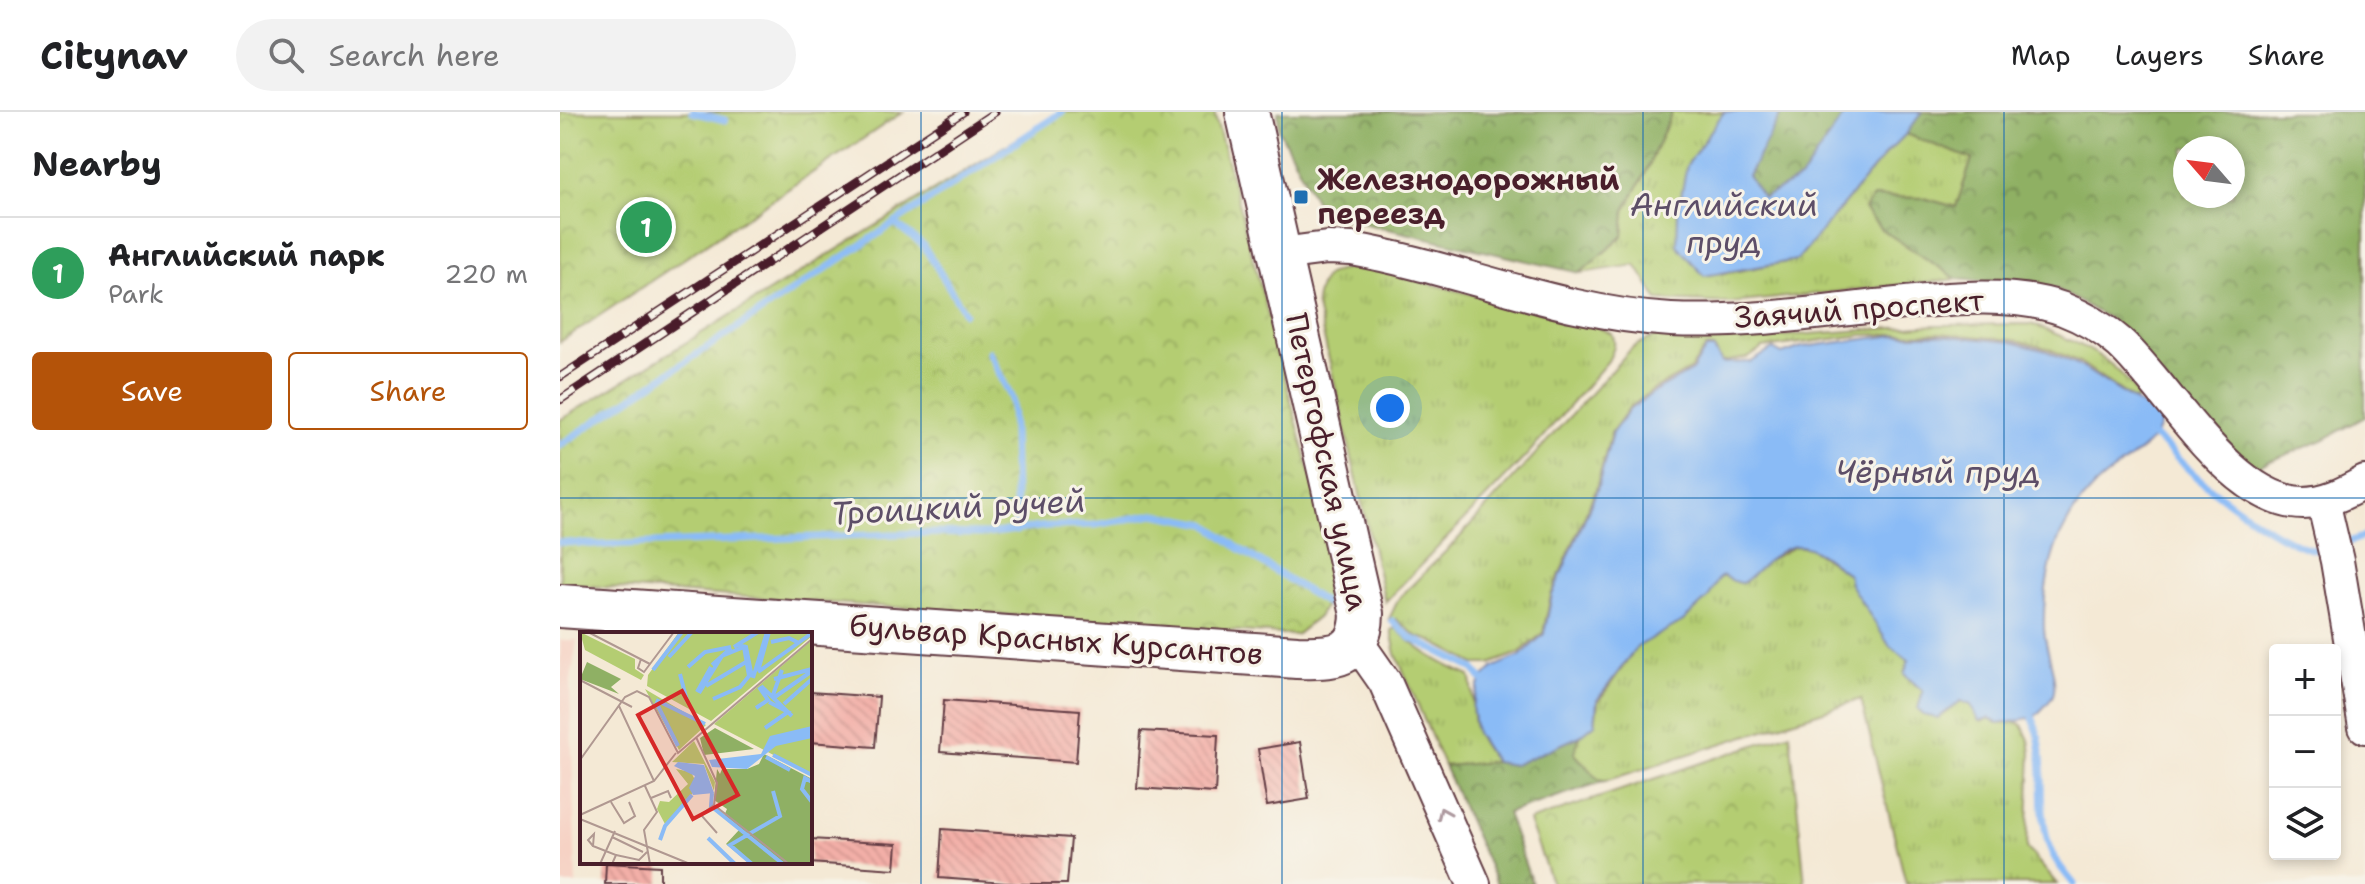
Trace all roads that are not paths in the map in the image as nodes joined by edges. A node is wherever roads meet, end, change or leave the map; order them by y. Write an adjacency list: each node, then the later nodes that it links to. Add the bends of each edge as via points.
1 (1247, 112): 2 (main road, Петергофская улица)
2 (1281, 254): 4 (street, Заячий проспект, via 1327,248 1370,252 1594,310 1670,320 1729,320 1982,298 2047,305 2093,323 2120,343 2216,453 2257,487 2282,500); 6 (main road, Петергофская улица, via 1362,614)
3 (2365, 482): 4 (street, Заячий проспект)
4 (2323, 501): 7 (street)
5 (560, 606): 6 (main road, бульвар Красных Курсантов, via 1297,657 1333,656)
6 (1357, 642): 8 (street, Петергофская улица, one-way to 6, via 1385,682)
7 (2365, 727)
8 (1474, 884)

